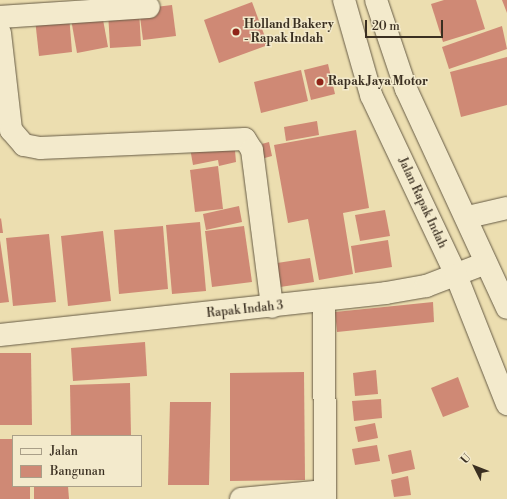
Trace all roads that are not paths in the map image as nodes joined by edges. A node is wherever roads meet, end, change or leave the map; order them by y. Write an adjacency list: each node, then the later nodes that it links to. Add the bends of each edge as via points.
1 (344, 0): 9 (street, Jalan Rapak Indah, via 371,95)
2 (376, 0): 7 (street, via 406,89)
3 (149, 7): 4 (street)
4 (0, 18)
5 (0, 33): 11 (street, via 11,130 24,145 40,148 245,139 252,150)
6 (507, 208): 7 (street)
7 (468, 217): 8 (street)
8 (486, 263): 9 (street, Rapak Indah 3); 12 (street)
9 (456, 275): 10 (street, Rapak Indah 3, via 426,286); 14 (street, Jalan Rapak Indah)
10 (324, 301): 11 (street, Rapak Indah 3); 15 (street)
11 (272, 307): 13 (street, Rapak Indah 3)
12 (507, 308)
13 (0, 336)
14 (507, 404)
15 (325, 495): 16 (street)
16 (241, 499)

